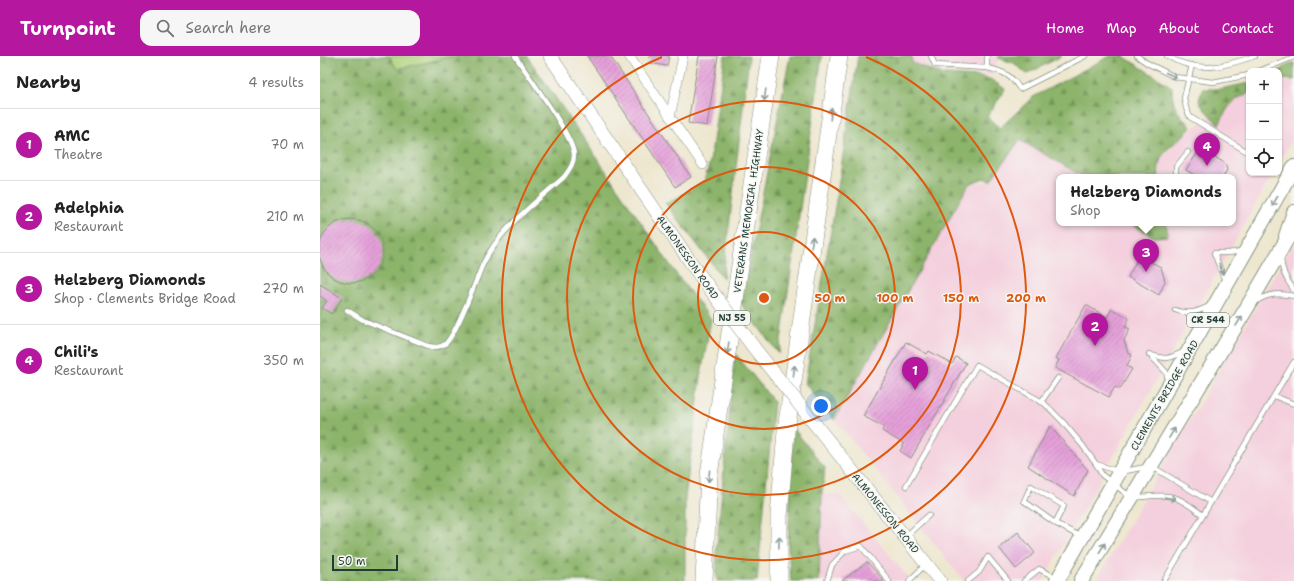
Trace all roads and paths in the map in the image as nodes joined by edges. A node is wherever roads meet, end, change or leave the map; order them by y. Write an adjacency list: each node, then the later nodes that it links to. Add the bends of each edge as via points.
1 (515, 56): 34 (lane, via 572,146 574,155 571,168 504,231 492,246 446,344 428,346 363,320)
2 (550, 56): 52 (main road, ALMONESSON ROAD, bridge, via 696,270 755,349)
3 (629, 56): 19 (street)
4 (683, 56): 19 (street)
5 (771, 56): 56 (highway, VETERANS MEMORIAL HIGHWAY / NJ 55, one-way to 56, via 709,475)
6 (839, 56): 57 (highway, one-way to 6, via 779,516 785,438)
7 (931, 56): 15 (lane, via 935,65)
8 (987, 56): 15 (lane)
9 (1085, 56): 15 (lane, via 1020,89 1013,78 998,70)
10 (1137, 56): 18 (lane, one-way to 18, via 1175,77)
11 (1167, 56): 14 (lane)
12 (1255, 56): 14 (lane, via 1213,68)
13 (1294, 56): 16 (lane)
14 (1192, 65): 18 (lane)
15 (987, 68)
16 (1266, 68)
17 (1246, 76): 18 (lane, via 1213,82)
18 (1190, 79): 20 (lane, via 1184,98 1190,117)
19 (670, 117): 22 (street)
20 (1246, 151)
21 (1188, 152): 24 (lane, via 1176,167)
22 (703, 165)
23 (1294, 167): 27 (main road, CLEMENTS BRIDGE ROAD / CR 544, one-way to 27)
24 (1176, 174)
25 (1294, 212): 28 (main road)
26 (1294, 227): 28 (main road, CR 544)
27 (1247, 250): 29 (main road, CLEMENTS BRIDGE ROAD / CR 544); 29 (lane, one-way to 29, via 1214,253)
28 (1281, 251): 30 (lane, via 1281,265); 33 (main road, CR 544)
29 (1227, 286): 32 (main road, CLEMENTS BRIDGE ROAD / CR 544)
30 (1294, 290)
31 (1294, 296): 33 (lane, via 1273,294)
32 (1219, 300): 35 (lane, via 1202,310 1188,314); 36 (main road, CLEMENTS BRIDGE ROAD / CR 544)
33 (1248, 306): 44 (main road, CR 544, one-way to 33)
34 (348, 310)
35 (1175, 310)
36 (1191, 348): 39 (main road, CLEMENTS BRIDGE ROAD / CR 544); 39 (lane, via 1171,358 1163,359 1149,354 1166,372)
37 (1294, 362): 40 (lane)
38 (1058, 378): 41 (lane)
39 (1170, 386): 45 (main road, CLEMENTS BRIDGE ROAD / CR 544)
40 (1274, 396): 42 (lane); 48 (lane)
41 (1041, 402): 43 (lane, via 1062,421); 46 (lane, via 977,365)
42 (1294, 404)
43 (1096, 464): 45 (lane); 45 (lane, via 1102,475)
44 (1151, 466): 45 (lane); 47 (main road, CR 544); 48 (lane)
45 (1117, 478): 47 (lane); 53 (main road, CLEMENTS BRIDGE ROAD / CR 544)
46 (906, 486)
47 (1132, 498): 50 (lane, one-way to 50, via 1174,497); 65 (main road, CR 544, one-way to 47)
48 (1211, 502): 50 (lane)
49 (929, 515): 52 (lane)
50 (1202, 515): 66 (lane)
51 (1055, 524): 51 (lane, via 1024,501 1031,486 1064,506); 53 (lane)
52 (905, 538): 54 (main road, ALMONESSON ROAD)
53 (1082, 538): 55 (main road, CLEMENTS BRIDGE ROAD / CR 544)
54 (927, 564): 60 (lane); 61 (main road, ALMONESSON ROAD)
55 (1058, 580): 64 (lane, via 1039,569)
56 (704, 581)
57 (779, 581)
58 (827, 581): 59 (lane, via 832,565 845,551 861,546)
59 (889, 581)
60 (909, 581)
61 (940, 581)
62 (968, 581): 63 (lane, via 979,572 988,557)
63 (1008, 581)
64 (1024, 581)
65 (1082, 581)
66 (1164, 581)

